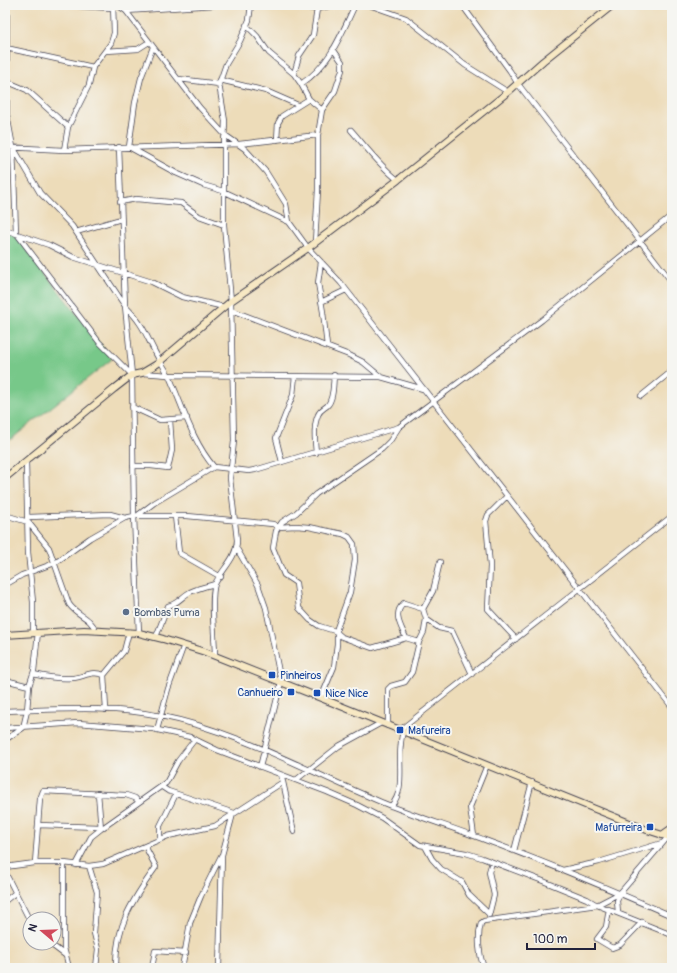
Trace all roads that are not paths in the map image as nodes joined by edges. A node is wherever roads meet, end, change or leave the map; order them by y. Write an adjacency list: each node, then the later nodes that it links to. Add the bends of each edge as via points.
1 (60, 5): 2 (street)
2 (74, 5): 12 (street)
3 (215, 5): 13 (street, via 150,10)
4 (252, 5): 15 (street)
5 (284, 5): 14 (street)
6 (334, 5): 14 (street)
7 (355, 5): 17 (street)
8 (369, 5): 27 (street, via 406,18 466,66)
9 (462, 5): 26 (street)
10 (613, 5): 26 (street, via 543,60)
11 (7, 6): 18 (street)
12 (114, 6): 13 (street); 19 (street, via 114,33)
13 (129, 8): 16 (street)
14 (317, 9): 21 (street, via 313,35 299,56)
15 (246, 25): 21 (street, via 269,53); 24 (street, via 226,64)
16 (151, 44): 19 (street, via 138,49); 22 (street); 41 (street, via 140,78)
17 (333, 49): 25 (street, via 322,67); 30 (street, via 342,62 342,70 335,91)
18 (6, 51): 20 (street); 23 (street)
19 (106, 51): 20 (street)
20 (93, 67): 31 (street, via 89,85)
21 (294, 74): 25 (street)
22 (179, 79): 24 (street); 33 (street, via 200,108)
23 (8, 82): 31 (street, via 27,90); 39 (street, via 8,115)
24 (220, 82): 29 (street, via 266,91); 33 (street)
25 (301, 84): 28 (street)
26 (518, 84): 27 (street); 54 (street)
27 (508, 92): 43 (street)
28 (309, 99): 29 (street); 30 (street)
29 (298, 106): 35 (street, via 279,119)
30 (322, 110): 34 (street)
31 (68, 127): 42 (street)
32 (351, 130): 43 (street, via 380,165)
33 (225, 135): 36 (street); 37 (street)
34 (318, 135): 35 (street); 53 (street)
35 (277, 140): 37 (street)
36 (224, 144): 37 (street); 41 (street); 44 (street)
37 (238, 144): 48 (street, via 266,172 286,204)
38 (5, 147): 39 (street)
39 (13, 147): 42 (street); 51 (street, via 40,193); 52 (street)
40 (119, 147): 41 (street); 42 (street); 45 (street)
41 (129, 147): 44 (street, via 176,173 203,185)
42 (64, 150)
43 (398, 180): 53 (street)
44 (223, 190): 48 (street); 49 (street)
45 (120, 202): 47 (street); 49 (street, via 136,199 181,202 199,216)
46 (672, 215): 54 (street)
47 (121, 219): 51 (street); 58 (street)
48 (289, 222): 55 (street)
49 (224, 225): 61 (street)
50 (5, 230): 52 (street)
51 (76, 232): 57 (street)
52 (16, 233): 57 (street); 71 (street, via 99,342)
53 (315, 242): 55 (street)
54 (640, 242): 59 (street); 78 (street, via 542,320)
55 (308, 248): 56 (street); 61 (street)
56 (321, 262): 60 (street); 62 (street, via 318,283)
57 (98, 265): 58 (street); 63 (street)
58 (124, 272): 63 (street); 64 (street, via 182,297)
59 (672, 282)
60 (346, 290): 62 (street); 76 (street)
61 (231, 301): 64 (street); 65 (street)
62 (321, 302): 66 (street)
63 (125, 306): 67 (street, via 139,320); 71 (street)
64 (224, 307): 67 (street)
65 (231, 310): 66 (street); 70 (street)
66 (327, 346): 75 (street, via 362,362)
67 (160, 362): 69 (street); 72 (street)
68 (672, 371): 77 (street)
69 (142, 373): 71 (street); 72 (street)
70 (233, 374): 72 (street); 74 (street); 88 (street, via 234,441)
71 (132, 375): 79 (street); 84 (street)
72 (168, 375): 80 (street)
73 (334, 375): 74 (street); 75 (street); 83 (street, via 332,395 328,404 318,413 316,420)
74 (294, 376): 85 (street, via 293,394 276,438)
75 (381, 377): 76 (street)
76 (423, 389): 78 (street)
77 (641, 396)
78 (432, 401): 82 (street); 90 (street)
79 (132, 407): 81 (street, via 160,420); 86 (street)
80 (187, 418): 81 (street); 87 (street, via 200,446)
81 (170, 420): 86 (street, via 172,450 168,468)
82 (399, 427): 83 (street); 99 (street, via 382,449 316,494)
83 (316, 453): 85 (street)
84 (26, 461): 89 (street); 95 (street)
85 (282, 462): 88 (street, via 249,471)
86 (133, 466): 92 (street)
87 (214, 467): 88 (street); 92 (street)
88 (230, 468): 98 (street)
89 (5, 478)
90 (507, 496): 107 (street); 118 (street, via 488,515 486,521 490,566 488,609)
91 (5, 515): 97 (street)
92 (136, 515): 93 (street); 96 (street); 113 (street)
93 (174, 516): 98 (street); 104 (street, via 179,553)
94 (672, 516): 107 (street)
95 (28, 517): 96 (street, via 110,514); 97 (street)
96 (125, 518): 102 (street, via 90,538)
97 (28, 522): 102 (street, via 49,548); 103 (street)
98 (236, 522): 99 (street, via 273,524); 100 (street)
99 (278, 527): 114 (street, via 273,548 284,575 296,583 299,608 315,623); 114 (street, via 310,527 344,534 350,537 354,544 355,560 350,592 336,628)
100 (237, 549): 104 (street); 126 (street, via 258,585 266,608)
101 (440, 562): 108 (street, via 433,591)
102 (55, 563): 103 (street); 110 (street, via 69,604 73,610 90,620)
103 (31, 571): 106 (street); 112 (street)
104 (221, 577): 105 (street)
105 (216, 584): 116 (street, via 191,591 178,602 168,606); 121 (street, via 213,594)
106 (5, 585)
107 (580, 588): 118 (street); 129 (street)
108 (424, 609): 109 (street); 117 (street, via 408,603 401,606 398,620)
109 (426, 619): 119 (street); 123 (street, via 439,628 452,631)
110 (96, 631): 111 (street); 112 (street)
111 (129, 632): 113 (street); 124 (street, via 124,651)
112 (35, 633): 115 (street); 122 (street)
113 (139, 633): 116 (street)
114 (338, 633): 117 (street, via 346,640 372,648); 128 (street, via 334,667)
115 (5, 635)
116 (156, 637): 120 (street)
117 (406, 638): 119 (street)
118 (516, 639): 123 (street)
119 (419, 642): 135 (street, via 414,669 409,677 405,682 388,689)
120 (184, 645): 121 (street); 133 (street)
121 (215, 656): 126 (street)
122 (33, 674): 124 (street, via 56,678 77,678 90,673); 127 (street)
123 (472, 674): 139 (street)
124 (104, 675): 130 (street)
125 (5, 680): 127 (street)
126 (281, 682): 128 (street); 142 (street, via 269,724)
127 (29, 686): 131 (street)
128 (321, 698): 134 (street)
129 (672, 708)
130 (106, 710): 131 (street); 133 (street)
131 (27, 711): 132 (street); 137 (street)
132 (5, 712)
133 (160, 715): 138 (street); 142 (street, via 192,723)
134 (381, 723): 135 (street); 145 (street, via 339,746)
135 (388, 726): 139 (street)
136 (5, 728): 137 (street)
137 (23, 728): 138 (street, via 69,723); 141 (street)
138 (157, 730): 140 (street)
139 (402, 731): 143 (street); 154 (street, via 399,794)
140 (194, 739): 144 (street); 150 (street)
141 (5, 740)
142 (265, 751): 144 (street); 145 (street)
143 (487, 764): 149 (street); 160 (street, via 470,807)
144 (260, 767): 146 (street)
145 (308, 770): 147 (street); 154 (street)
146 (281, 775): 147 (street); 148 (street)
147 (296, 780): 165 (street, via 357,805)
148 (283, 782): 155 (street); 159 (street)
149 (532, 782): 161 (street); 166 (street)
150 (162, 787): 152 (street); 153 (street)
151 (98, 793): 153 (street, via 126,795); 156 (street, via 43,791); 157 (street)
152 (176, 794): 155 (street); 162 (street, via 160,826)
153 (140, 802): 157 (street)
154 (391, 806): 160 (street)
155 (234, 814): 162 (street, via 214,826); 167 (street)
156 (38, 825): 157 (street); 169 (street)
157 (100, 828): 171 (street, via 91,837)
158 (672, 828): 161 (street)
159 (294, 832)
160 (474, 836): 166 (street)
161 (667, 837): 163 (street)
162 (160, 839): 164 (street)
163 (662, 843): 174 (street); 177 (street)
164 (145, 846): 172 (street, via 103,864); 194 (street, via 156,867 147,876 134,898 123,924)
165 (426, 846): 168 (street, via 466,853); 183 (street, via 432,859 441,869 462,882 469,896)
166 (514, 851): 174 (street)
167 (222, 855): 189 (street, via 190,923); 197 (street)
168 (492, 862): 179 (street, via 543,880); 183 (street, via 489,872 494,895)
169 (34, 863): 170 (street); 173 (street)
170 (64, 863): 171 (street); 190 (street)
171 (76, 865): 172 (street)
172 (89, 866): 193 (street, via 97,892 94,933 98,949)
173 (5, 867)
174 (563, 870): 177 (street)
175 (5, 872): 176 (street)
176 (15, 893): 178 (street); 181 (street)
177 (620, 893): 179 (street); 182 (street, via 617,901); 184 (street)
178 (5, 901)
179 (597, 905): 180 (street); 185 (street)
180 (608, 909): 182 (street); 186 (street, via 606,927 597,938 612,948 620,945)
181 (25, 911)
182 (618, 912): 186 (street)
183 (489, 914): 185 (street)
184 (672, 916)
185 (488, 921): 198 (street, via 480,923 478,936)
186 (642, 922): 187 (street)
187 (672, 935)
188 (60, 951): 190 (street)
189 (186, 952): 195 (street, via 155,951); 196 (street)
190 (65, 955): 191 (street)
191 (68, 966): 192 (street)
192 (73, 968)
193 (96, 968)
194 (116, 968)
195 (152, 968)
196 (182, 968)
197 (219, 968)
198 (484, 968)

